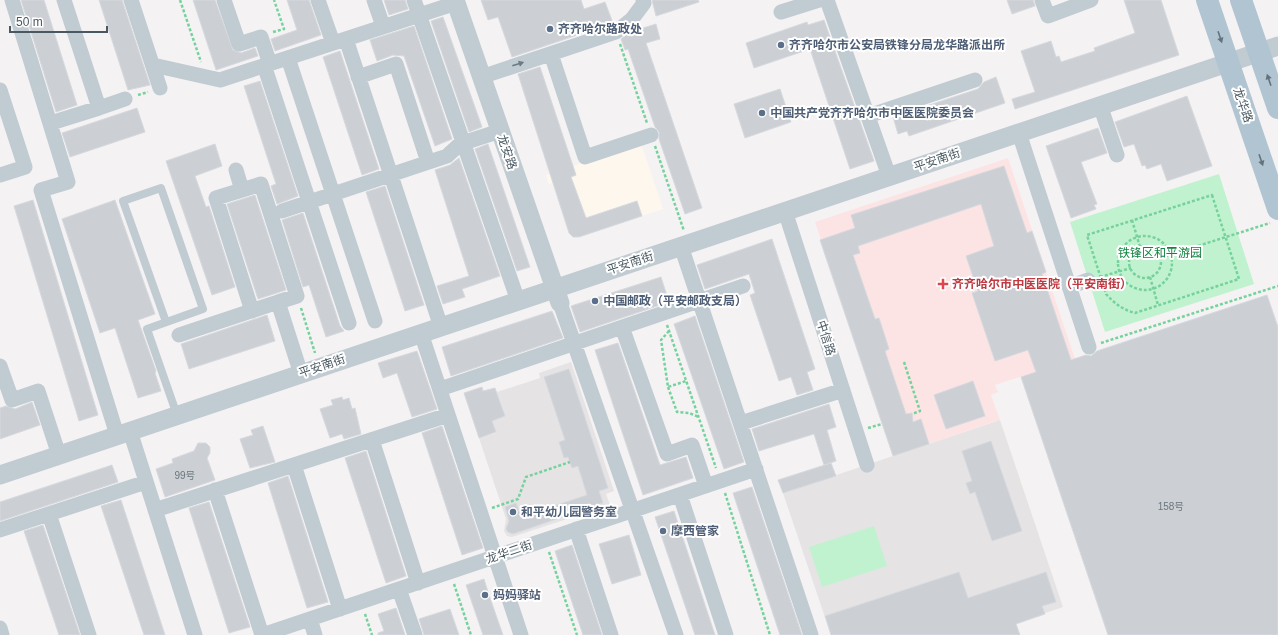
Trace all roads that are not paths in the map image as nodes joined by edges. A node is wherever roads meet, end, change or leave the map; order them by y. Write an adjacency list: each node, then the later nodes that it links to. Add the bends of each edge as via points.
1 (12, 0): 36 (street)
2 (64, 0): 33 (street)
3 (131, 0): 25 (street)
4 (224, 0): 24 (street, via 239,44 261,37)
5 (318, 0): 19 (street)
6 (374, 0): 18 (street)
7 (414, 0): 17 (street)
8 (643, 0): 21 (street, via 632,19 616,32)
9 (819, 0): 16 (street)
10 (827, 0): 35 (street)
11 (1042, 0): 12 (street, via 1048,16)
12 (1091, 0)
13 (1207, 0): 23 (main road, 龙华路, one-way to 23)
14 (1241, 0): 20 (main road)
15 (455, 1): 17 (street); 27 (street, 龙安路)
16 (781, 12)
17 (419, 14): 18 (street); 40 (street)
18 (383, 26): 19 (street)
19 (339, 41): 22 (street); 26 (street)
20 (1268, 49): 23 (street, 平安南街); 34 (main road, one-way to 20)
21 (551, 54): 27 (street, one-way to 21); 39 (street, via 585,157)
22 (288, 58): 24 (street); 48 (street)
23 (1228, 62): 32 (street, 平安南街); 50 (main road, 龙华路, one-way to 50)
24 (267, 64): 25 (street, via 220,80); 49 (street)
25 (153, 65): 29 (street)
26 (358, 77): 42 (street, via 396,64); 45 (street)
27 (481, 77): 37 (street, 龙安路)
28 (975, 80): 35 (street)
29 (160, 88)
30 (0, 90): 44 (street, via 25,167)
31 (125, 99): 33 (street)
32 (1100, 106): 38 (street, 平安南街); 41 (street)
33 (99, 108): 36 (street)
34 (1278, 108)
35 (868, 116): 46 (street)
36 (51, 124): 78 (street, via 68,182 41,190)
37 (500, 131): 40 (street); 57 (street, 龙安路)
38 (1019, 133): 46 (street, 平安南街); 56 (street)
39 (651, 135)
40 (463, 143): 42 (street, via 447,156); 59 (street)
41 (1116, 155)
42 (428, 162): 45 (street)
43 (236, 170): 47 (street)
44 (0, 175)
45 (391, 175): 48 (street); 65 (street)
46 (888, 176): 52 (street, 平安南街)
47 (242, 190): 60 (street, via 261,184 297,296); 61 (street, via 216,198)
48 (333, 194): 49 (street); 62 (street)
49 (309, 202): 51 (street); 64 (street)
50 (1278, 210)
51 (282, 211)
52 (785, 211): 53 (street, 平安南街); 74 (street, 中信路)
53 (682, 246): 57 (street, 平安南街); 58 (street)
54 (1095, 278): 56 (street)
55 (743, 286): 58 (street)
56 (1069, 287): 70 (street)
57 (557, 296): 59 (street, 平安南街); 69 (street)
58 (700, 300): 66 (street); 77 (street)
59 (518, 301): 65 (street, 平安南街)
60 (278, 302): 61 (street); 72 (street)
61 (252, 311): 68 (street)
62 (375, 321)
63 (166, 322): 63 (lane, via 123,201 161,188 203,309); 75 (lane, via 147,329)
64 (349, 323)
65 (441, 327): 67 (street, 平安南街)
66 (622, 327): 69 (street); 86 (street, via 667,454 692,445)
67 (421, 333): 72 (street, 平安南街); 73 (street)
68 (179, 335)
69 (574, 343): 73 (street); 90 (street)
70 (1089, 347)
71 (0, 366): 80 (street, via 12,400 38,391)
72 (301, 374): 75 (street, 平安南街)
73 (440, 389): 76 (street)
74 (843, 390): 77 (street); 82 (street, 中信路)
75 (177, 415): 78 (street, 平安南街)
76 (448, 415): 79 (street); 94 (street)
77 (741, 423): 83 (street)
78 (123, 433): 80 (street, 平安南街); 85 (street)
79 (372, 440): 81 (street); 95 (street)
80 (60, 455): 84 (street, 平安南街)
81 (294, 465): 87 (street); 97 (street)
82 (867, 465)
83 (756, 469): 86 (street, 龙华二街); 110 (street)
84 (0, 475)
85 (146, 482): 89 (street); 91 (street)
86 (706, 486): 88 (street, 龙华二街)
87 (215, 490): 89 (street); 103 (street)
88 (680, 494): 90 (street, 龙华二街); 109 (street)
89 (155, 510): 102 (street)
90 (632, 511): 92 (street, 龙华二街); 108 (street)
91 (49, 514): 93 (street); 101 (street)
92 (576, 529): 94 (street, 龙华二街); 107 (street)
93 (0, 530)
94 (495, 556): 95 (street, 龙华二街); 106 (street)
95 (418, 583): 96 (street, 龙华二街)
96 (399, 589): 97 (street, 龙华二街); 105 (street)
97 (340, 609): 98 (street, 龙华二街)
98 (310, 619): 103 (street, 龙华二街); 104 (street)
99 (0, 628): 100 (street)
100 (2, 635)
101 (89, 635)
102 (195, 635)
103 (262, 635)
104 (315, 635)
105 (415, 635)
106 (522, 635)
107 (611, 635)
108 (676, 635)
109 (726, 635)
110 (811, 635)

